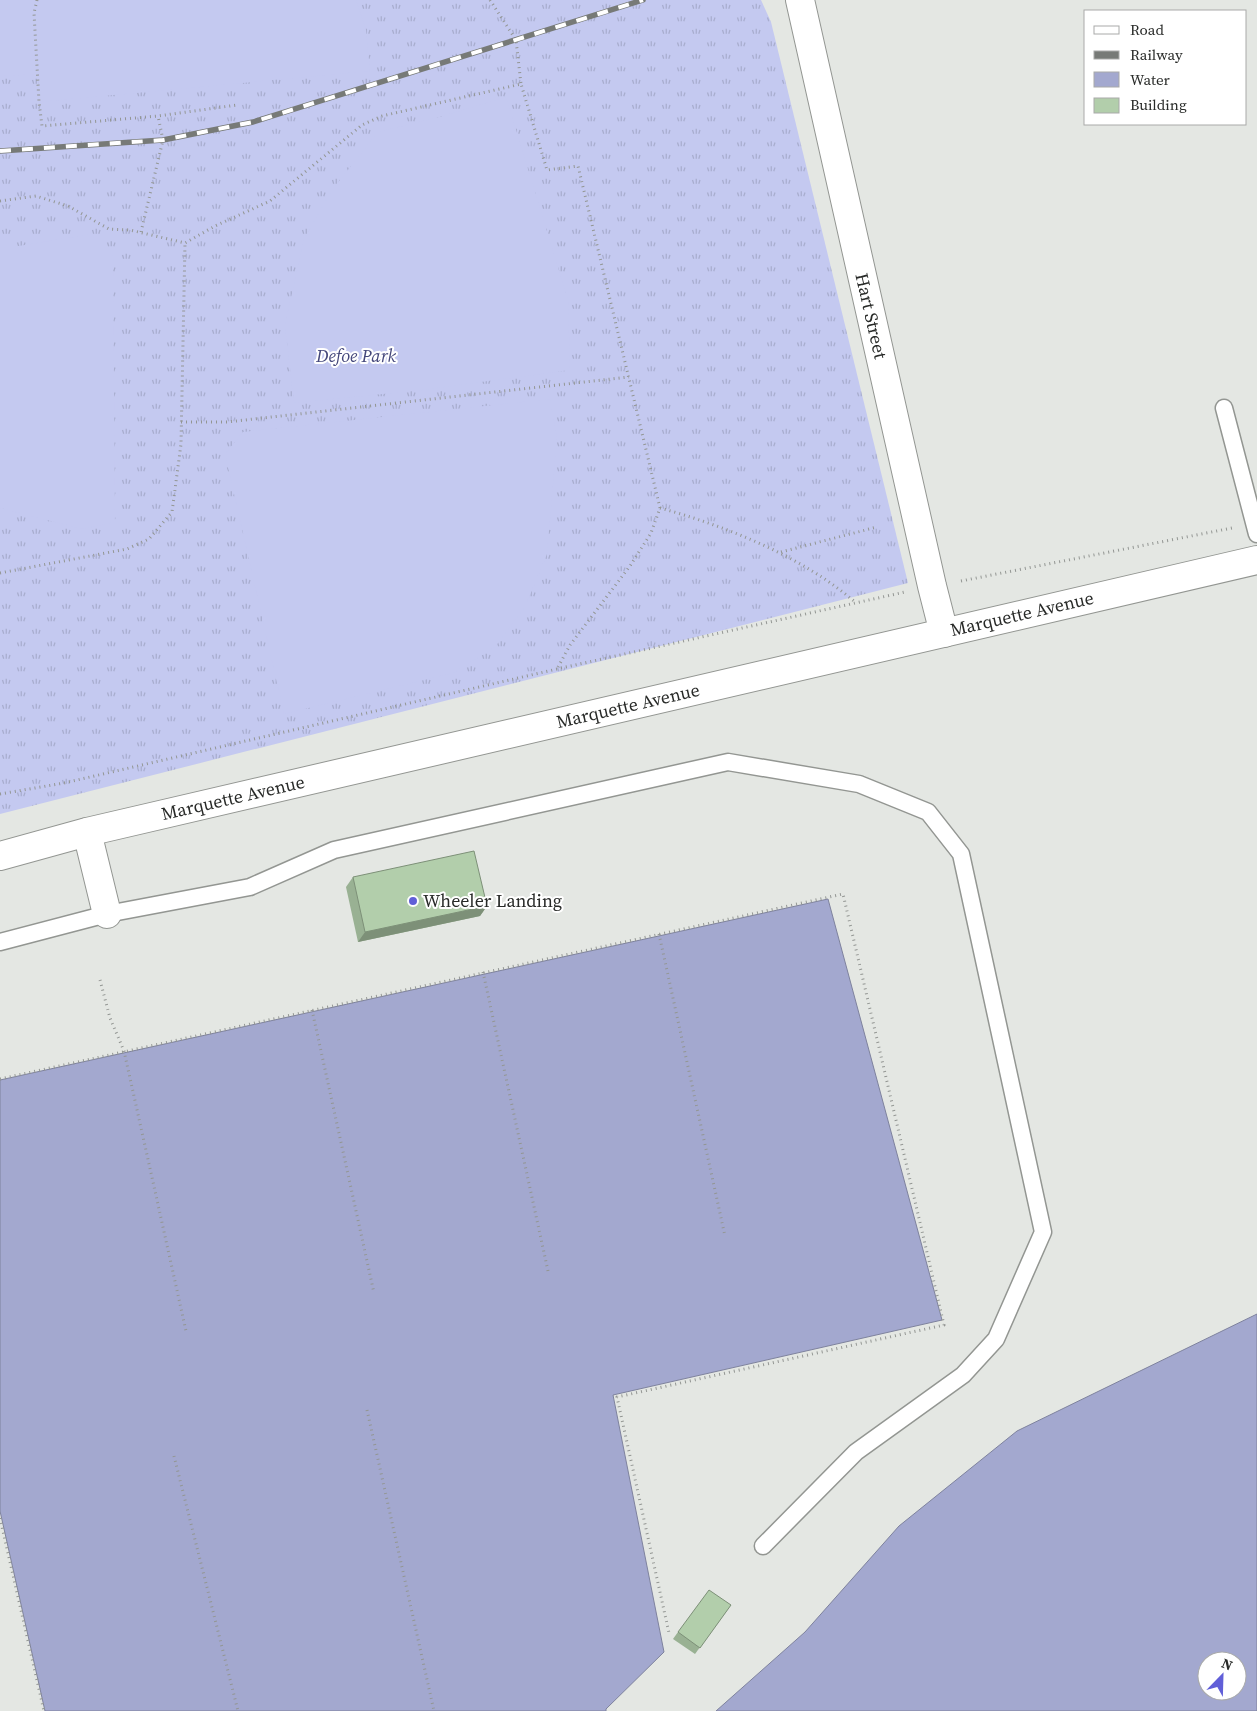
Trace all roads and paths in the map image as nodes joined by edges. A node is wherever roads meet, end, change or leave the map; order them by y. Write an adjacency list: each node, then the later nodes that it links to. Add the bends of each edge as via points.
1 (37, 0): 6 (path, via 34,13 42,126)
2 (490, 0): 4 (path, via 516,40)
3 (800, 0): 19 (street, Hart Street)
4 (521, 84): 9 (path, via 382,116 362,124 270,200); 10 (path, via 547,170 578,166)
5 (237, 105): 6 (path)
6 (158, 116): 8 (path, via 163,140)
7 (0, 201): 8 (path, via 36,196 68,206 109,229)
8 (141, 232): 9 (path)
9 (185, 243): 12 (path)
10 (629, 377): 12 (path, via 228,422); 13 (path)
11 (1224, 408): 15 (lane)
12 (181, 422): 18 (path, via 172,512 149,540 127,549)
13 (660, 508): 16 (path); 22 (path, via 646,542 570,645)
14 (877, 528): 16 (path)
15 (1256, 529): 19 (path)
16 (780, 552): 20 (path, via 838,587)
17 (1257, 560): 21 (street, Marquette Avenue)
18 (0, 573)
19 (932, 586): 20 (path); 21 (street, Hart Street)
20 (855, 602): 22 (path)
21 (944, 632): 24 (street, Marquette Avenue)
22 (557, 669): 23 (path, via 64,783)
23 (0, 794)
24 (87, 832): 25 (street, Marquette Avenue); 26 (street)
25 (0, 856)
26 (107, 914): 28 (lane); 41 (lane, via 250,887 334,850 728,762 859,784 928,812 962,854 1044,1232 996,1339 963,1375 856,1452)
27 (659, 934): 29 (path); 34 (path); 42 (path, via 843,894 944,1325 617,1397)
28 (0, 942)
29 (483, 972): 31 (path); 35 (path)
30 (100, 980): 32 (path, via 110,1018)
31 (312, 1010): 32 (path); 36 (path)
32 (124, 1051): 33 (path); 37 (path)
33 (0, 1079)
34 (725, 1236)
35 (548, 1271)
36 (374, 1293)
37 (186, 1331)
38 (366, 1410): 45 (path)
39 (174, 1456): 44 (path)
40 (0, 1518): 43 (path)
41 (764, 1546)
42 (669, 1633)
43 (44, 1711)
44 (238, 1711)
45 (434, 1711)

